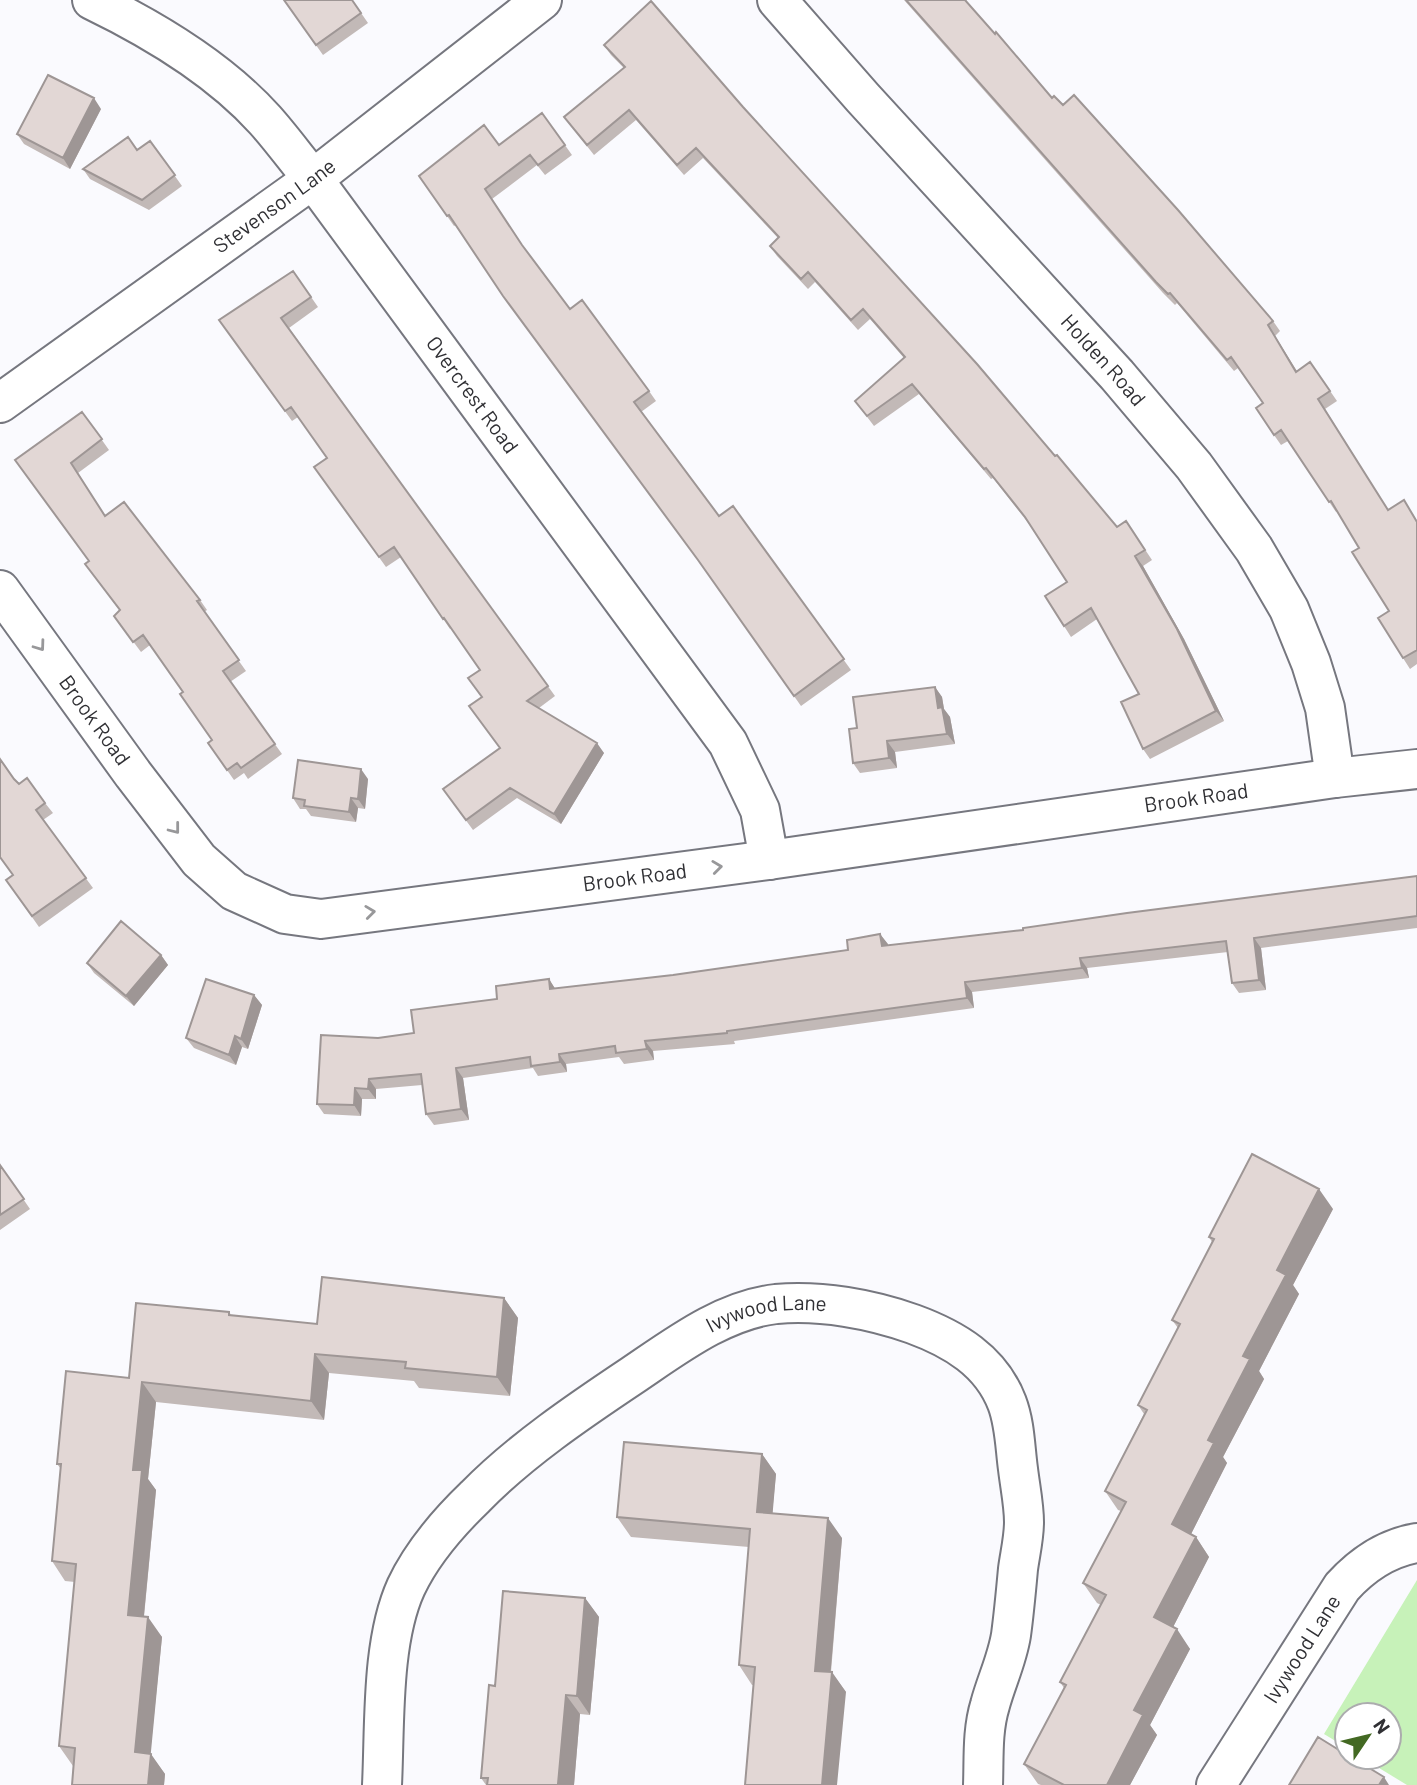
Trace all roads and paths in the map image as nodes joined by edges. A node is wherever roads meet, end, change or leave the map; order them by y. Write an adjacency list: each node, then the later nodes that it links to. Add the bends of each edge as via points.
1 (92, 0): 4 (street, Overcrest Road, via 209,69 264,119)
2 (542, 0): 4 (street, Stevenson Lane)
3 (777, 0): 8 (street, Holden Road, via 1117,375 1194,466 1254,549 1289,609 1311,663 1325,708)
4 (313, 179): 5 (street, Stevenson Lane); 9 (street, Overcrest Road, via 729,743 760,810)
5 (0, 403)
6 (0, 590): 9 (street, Brook Road, one-way to 9, via 199,860 234,891 285,914 321,919)
7 (1417, 769): 8 (street, Brook Road)
8 (1335, 778): 9 (street, Brook Road)
9 (769, 860)
10 (1417, 1543): 13 (street, Ivywood Lane, via 1382,1555 1342,1587)
11 (382, 1785): 12 (street, Ivywood Lane, via 386,1682 394,1622 407,1587 436,1539 510,1466 610,1391 721,1321 775,1304 830,1305 888,1315 944,1335 978,1360 1006,1402 1024,1522 1010,1636 985,1732)
12 (984, 1785)
13 (1216, 1785)

